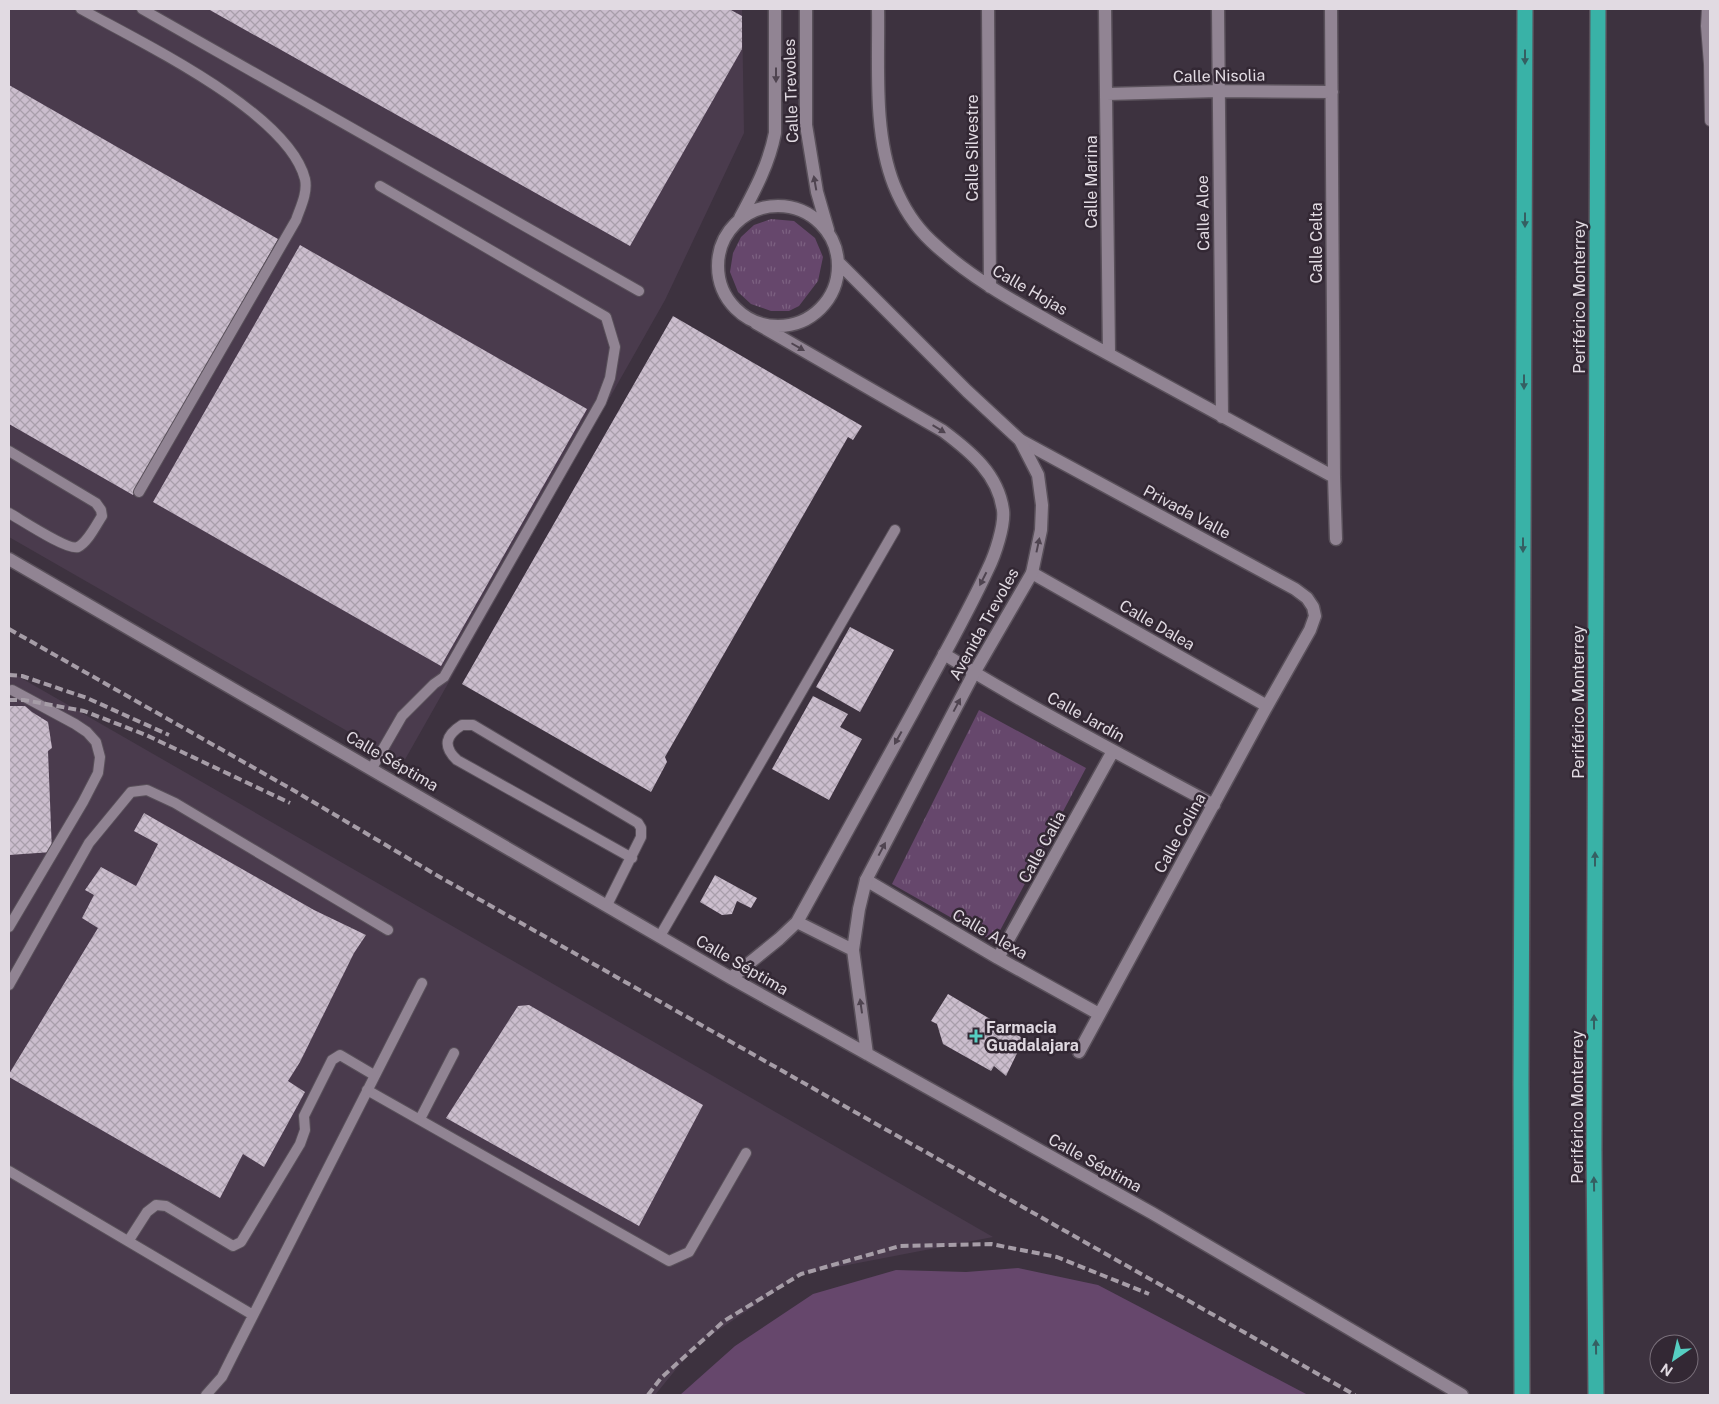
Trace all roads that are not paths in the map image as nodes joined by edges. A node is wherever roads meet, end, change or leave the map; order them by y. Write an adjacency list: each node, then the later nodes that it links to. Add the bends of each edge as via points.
1 (81, 9): 30 (lane, via 230,95 254,114 296,157 306,181 304,199 296,220)
2 (142, 9): 23 (lane)
3 (775, 9): 19 (street, Calle Trevoles, one-way to 19, via 775,133 762,177)
4 (806, 9): 20 (street, Calle Trevoles, one-way to 4, via 817,192 806,125)
5 (878, 9): 22 (street, Calle Hojas, via 881,123 887,164 894,185 912,219 930,241)
6 (988, 9): 22 (street, Calle Silvestre)
7 (1105, 9): 16 (street, Calle Marina)
8 (1218, 9): 14 (street, Calle Aloe)
9 (1332, 9): 15 (street, Calle Celta)
10 (1525, 9): 69 (highway, one-way to 69)
11 (1598, 9): 70 (highway, Periférico Monterrey, one-way to 11)
12 (1707, 9): 13 (lane)
13 (1709, 61): 17 (lane)
14 (1218, 91): 15 (street, Calle Nisolia); 16 (street, Calle Nisolia); 26 (street, Calle Aloe)
15 (1332, 92): 29 (street, Calle Celta)
16 (1107, 94): 25 (street, Calle Marina)
17 (1710, 121)
18 (380, 186): 42 (lane, via 606,316 614,347 610,378 601,402 444,677 402,716)
19 (740, 218): 20 (street, via 762,207 787,205 810,214); 24 (street, via 726,233 718,253 717,274 724,295 738,312)
20 (828, 230): 21 (street)
21 (840, 264): 24 (street, via 833,294 814,316 786,327); 27 (street, Avenida Trevoles)
22 (990, 287): 25 (street, Calle Hojas)
23 (639, 291)
24 (756, 323): 37 (street, Avenida Trevoles, one-way to 37, via 943,431 986,468 997,488 1004,512 998,543 989,568)
25 (1109, 354): 26 (street, Calle Hojas)
26 (1222, 417): 29 (street, Calle Hojas)
27 (1020, 440): 35 (street, Avenida Trevoles, one-way to 27, via 1041,530 1042,505 1038,475); 36 (street, Privada Valle, via 1295,589 1313,607 1315,616)
28 (9, 451): 31 (lane, via 96,504 102,516 85,541 75,548)
29 (1334, 477): 33 (street, Calle Celta)
30 (139, 492)
31 (9, 513)
32 (895, 530): 50 (lane)
33 (1336, 539)
34 (9, 559): 42 (street, Calle Séptima)
35 (1032, 573): 38 (street, Avenida Trevoles); 40 (street, Calle Dalea)
36 (1310, 630): 40 (street, Calle Colina)
37 (944, 654): 38 (street, Calle Jardín); 47 (street, Avenida Trevoles, one-way to 47)
38 (974, 673): 41 (street, Calle Jardín); 45 (street, Avenida Trevoles, one-way to 38)
39 (12, 690): 48 (lane, via 87,732 96,742 100,757 98,773 83,802)
40 (1267, 706): 43 (street, Calle Colina)
41 (1113, 751): 43 (street, Calle Jardín); 52 (street, Calle Calia)
42 (372, 768): 46 (street, Calle Séptima)
43 (1214, 805): 56 (street, Calle Colina)
44 (632, 858): 44 (lane, via 642,837 641,828 630,817 473,726 462,725 449,736 446,744 457,760); 46 (lane)
45 (866, 880): 51 (street, Avenida Trevoles); 52 (street, Calle Alexa)
46 (607, 905): 50 (street, Calle Séptima)
47 (797, 922): 51 (street); 53 (street, Avenida Trevoles)
48 (9, 927)
49 (388, 930): 55 (lane, via 175,803 147,790 131,792 89,843)
50 (660, 936): 53 (street, Calle Séptima)
51 (853, 950): 59 (street, Avenida Trevoles, one-way to 51)
52 (998, 958): 56 (street, Calle Alexa)
53 (732, 978): 59 (street, Calle Séptima)
54 (422, 983): 60 (lane)
55 (9, 985)
56 (1099, 1014): 57 (street, Calle Colina)
57 (1079, 1052)
58 (454, 1054): 62 (lane)
59 (867, 1054): 68 (street, Calle Séptima, via 1152,1213)
60 (374, 1075): 61 (lane); 65 (lane, via 340,1056 332,1060 304,1116 305,1130 300,1144 241,1242 234,1246 166,1206 156,1205 147,1212)
61 (366, 1090): 62 (lane); 66 (lane)
62 (420, 1120): 63 (lane, via 669,1261 689,1252)
63 (746, 1153)
64 (9, 1171): 65 (lane)
65 (129, 1240): 66 (lane)
66 (253, 1315): 67 (lane, via 222,1377)
67 (206, 1395)
68 (1462, 1395)
69 (1522, 1395)
70 (1596, 1395)

